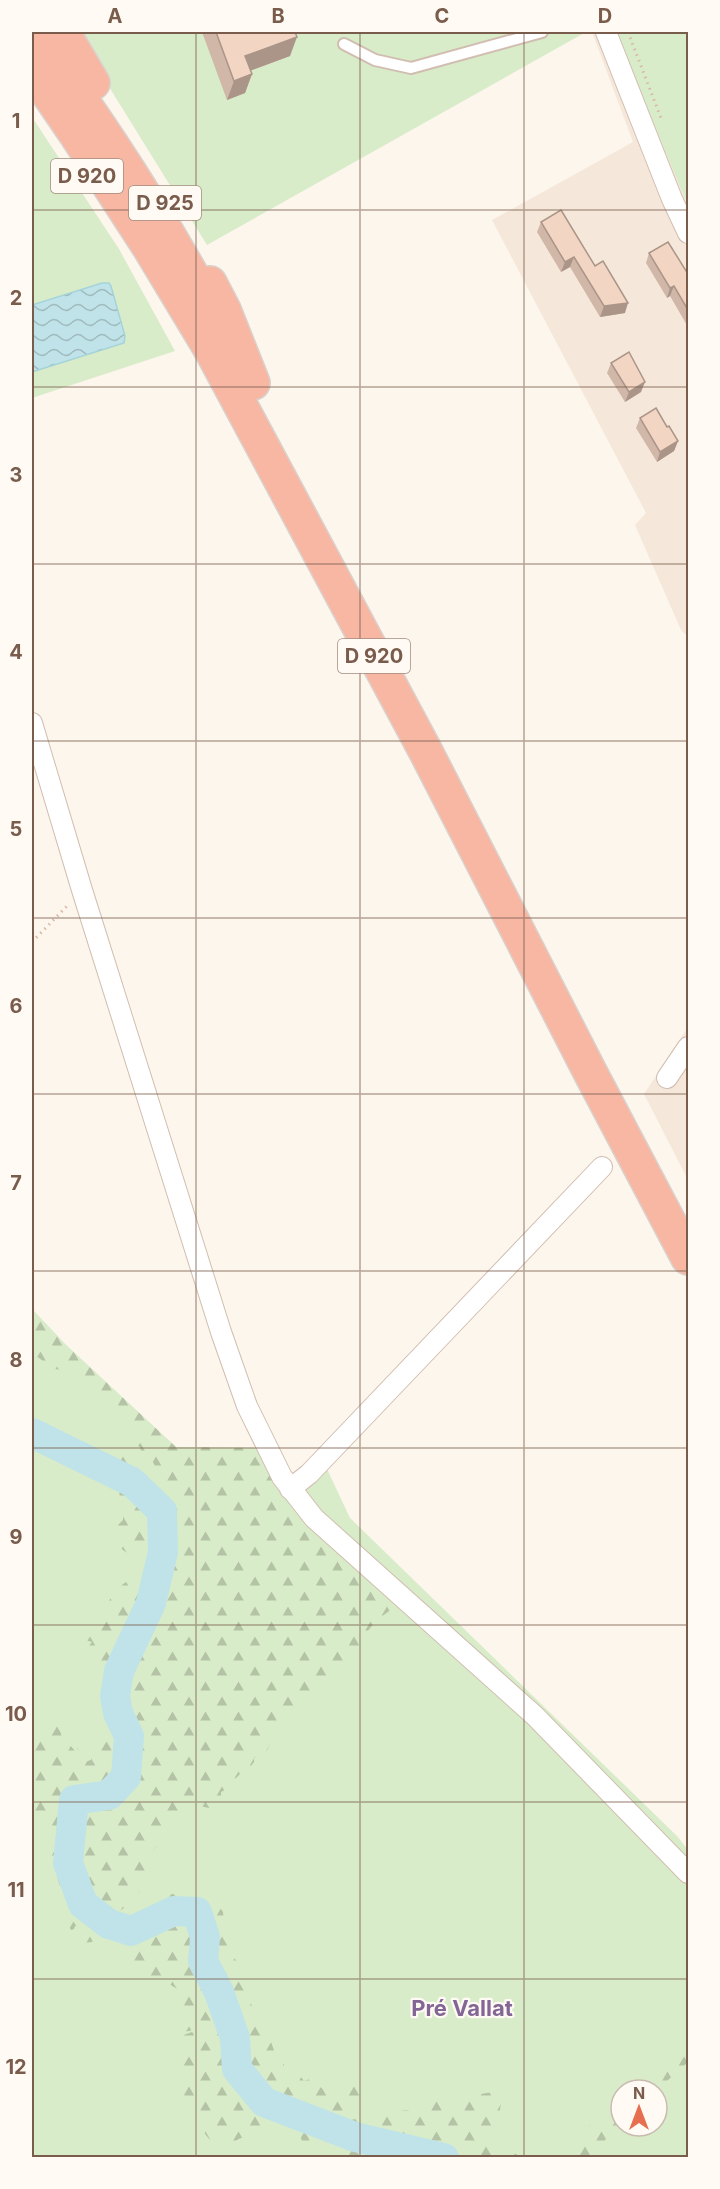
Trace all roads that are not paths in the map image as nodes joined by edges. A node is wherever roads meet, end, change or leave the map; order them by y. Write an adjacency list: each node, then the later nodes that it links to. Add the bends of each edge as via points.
1 (32, 32): 10 (highway, D 920, via 184,259)
2 (63, 32): 10 (highway, D 925, via 185,236 224,310)
3 (542, 32): 5 (lane, via 411,68 375,60)
4 (606, 32): 8 (street)
5 (344, 44)
6 (32, 70): 9 (highway, D 920)
7 (32, 98): 9 (highway, D 920, via 121,228)
8 (688, 233)
9 (149, 247): 16 (highway, D 920, via 211,350 406,715)
10 (253, 383): 15 (highway, D 920)
11 (32, 723): 17 (street, via 221,1332 247,1406 273,1463)
12 (688, 1047): 13 (street)
13 (668, 1078)
14 (602, 1167): 17 (street, via 309,1474)
15 (688, 1212)
16 (688, 1258)
17 (290, 1489): 18 (street, via 330,1533 535,1716)
18 (688, 1873)

